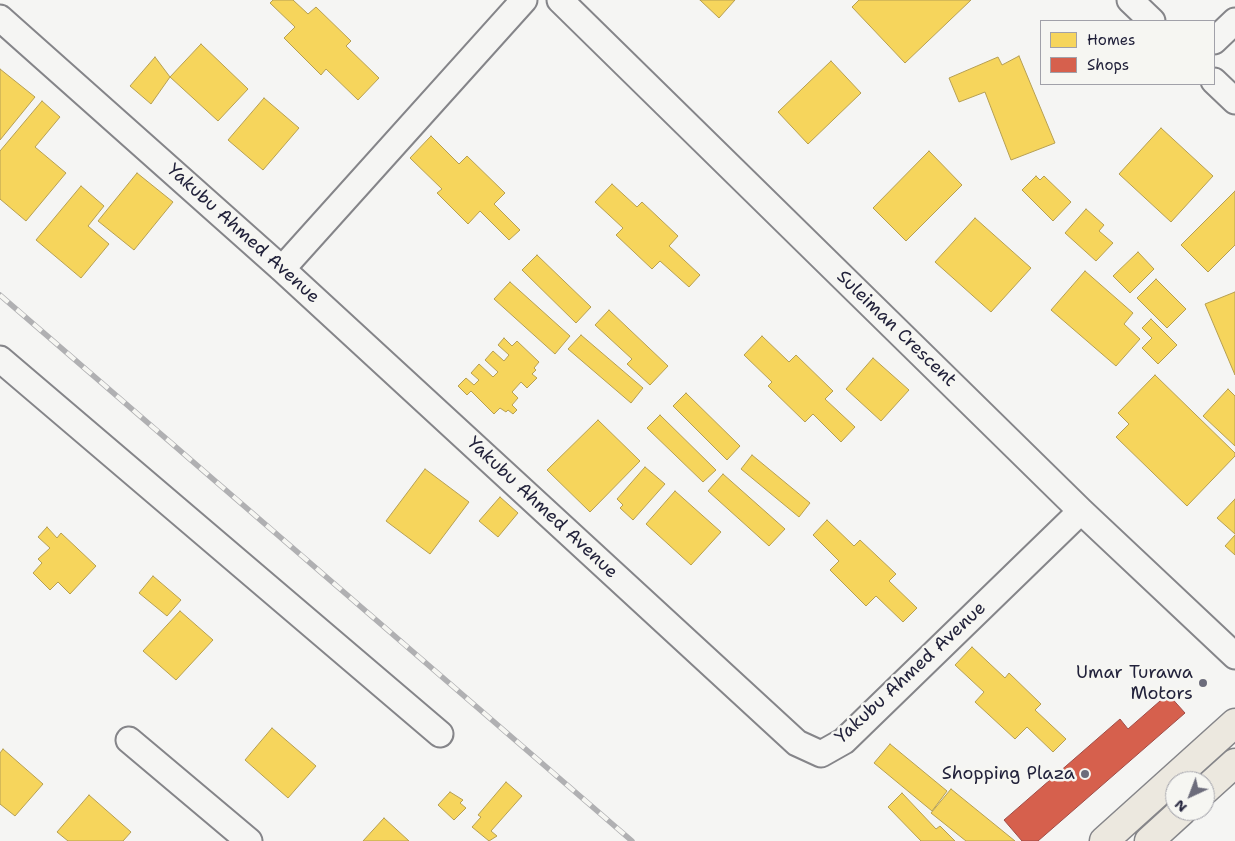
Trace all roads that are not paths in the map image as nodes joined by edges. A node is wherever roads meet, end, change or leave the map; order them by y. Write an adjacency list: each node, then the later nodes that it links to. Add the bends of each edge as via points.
1 (524, 0): 10 (street)
2 (560, 0): 12 (street, Suleiman Crescent)
3 (1130, 0): 5 (street)
4 (0, 18): 10 (street, Yakubu Ahmed Avenue)
5 (1151, 20)
6 (1235, 21): 7 (street)
7 (1215, 40)
8 (1215, 82): 9 (street)
9 (1235, 101)
10 (282, 269): 12 (street, Yakubu Ahmed Avenue, via 797,743 821,754 844,741)
11 (0, 359): 15 (street)
12 (1082, 511): 13 (street, Suleiman Crescent)
13 (1235, 656)
14 (1235, 723): 21 (main road)
15 (440, 734)
16 (130, 740): 20 (street)
17 (1235, 763): 18 (main road)
18 (1215, 781)
19 (1171, 821): 22 (main road)
20 (249, 841)
21 (1104, 841)
22 (1149, 841)

